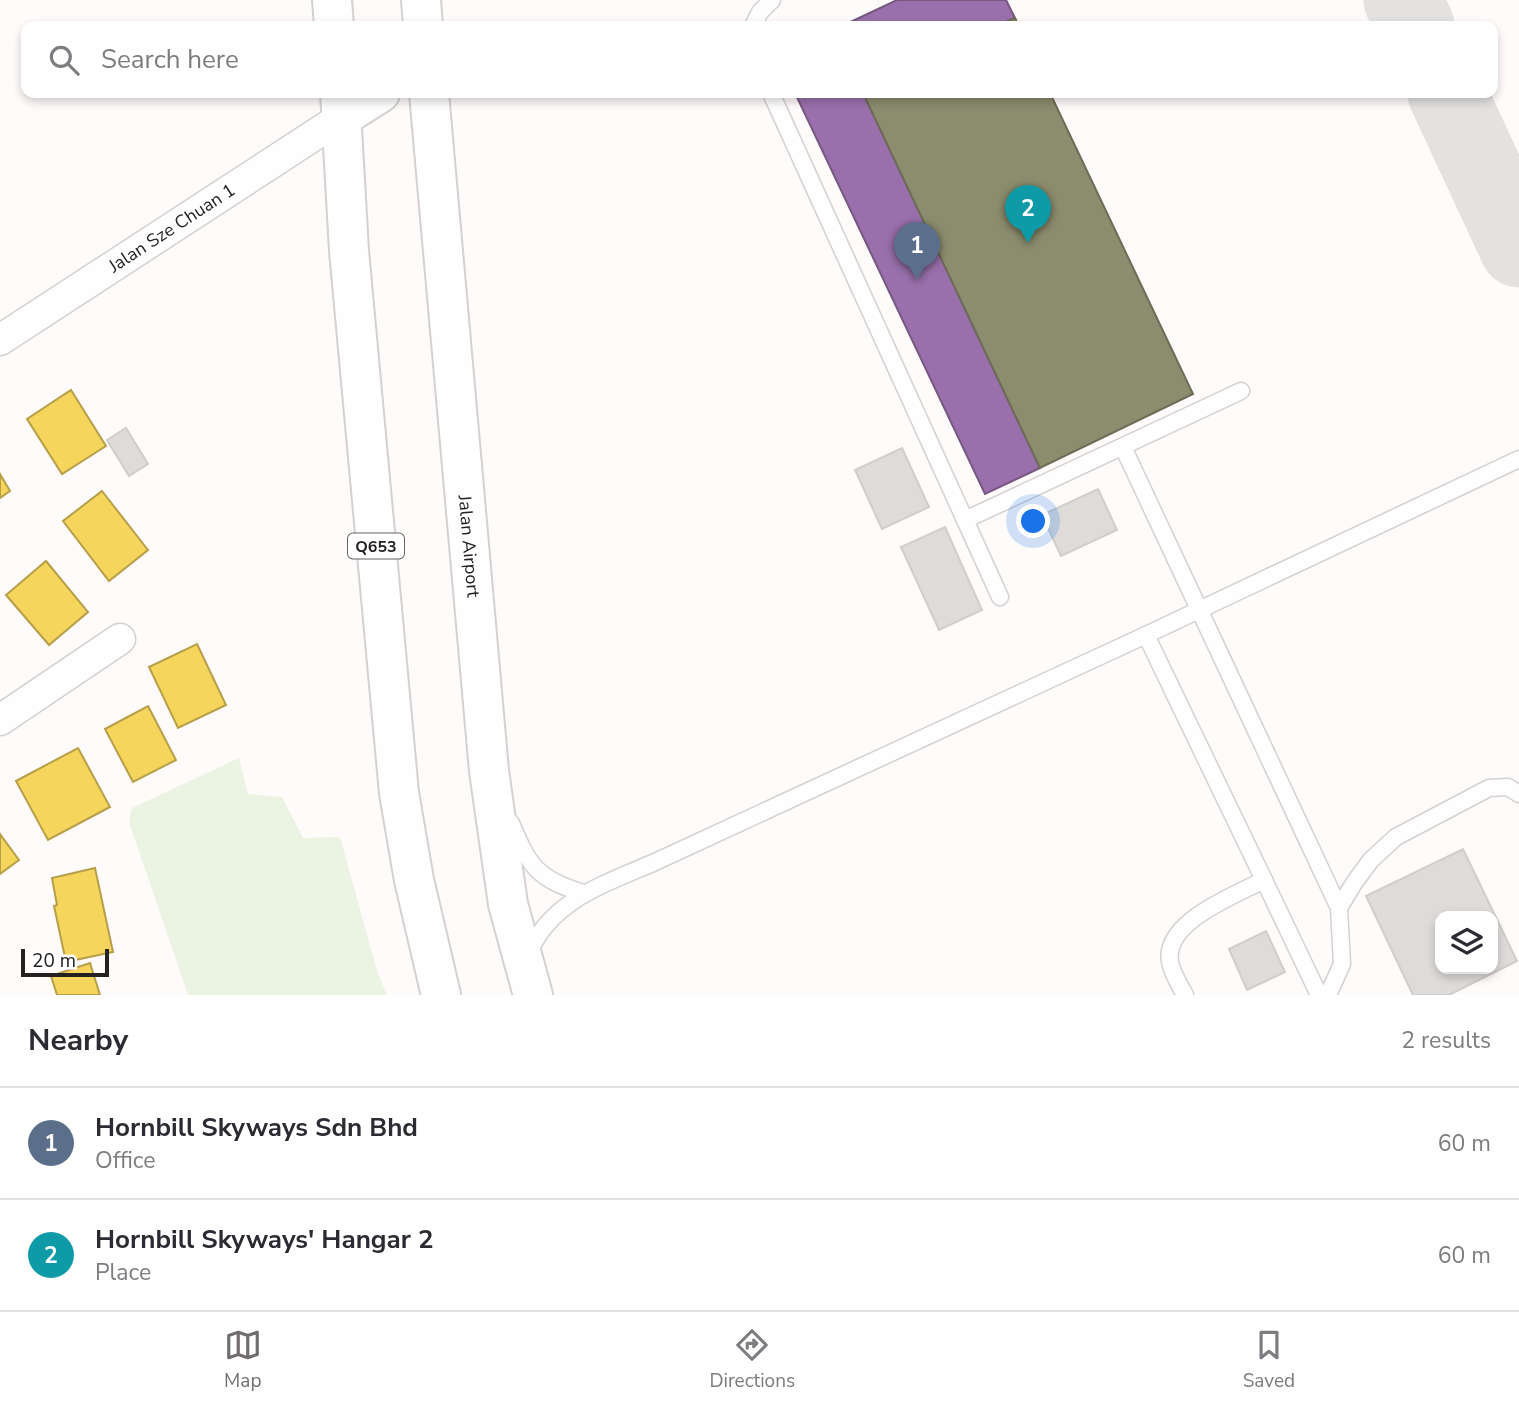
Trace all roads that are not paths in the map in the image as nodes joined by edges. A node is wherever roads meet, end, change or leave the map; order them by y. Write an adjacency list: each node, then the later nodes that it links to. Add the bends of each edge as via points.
1 (332, 0): 3 (main road)
2 (772, 0): 4 (lane)
3 (334, 21)
4 (756, 21)
5 (364, 98): 8 (main road)
6 (429, 98): 19 (main road, Jalan Airport)
7 (773, 98): 13 (lane)
8 (341, 105): 9 (street, Jalan Sze Chuan 1); 25 (main road, Q653, via 349,251 399,793)
9 (0, 340)
10 (1241, 391): 11 (lane)
11 (1123, 447): 13 (lane); 15 (lane)
12 (1519, 459): 15 (lane)
13 (965, 520): 14 (lane)
14 (1000, 597)
15 (1200, 610): 16 (lane); 23 (lane)
16 (1146, 635): 21 (lane); 22 (lane)
17 (120, 639): 18 (street)
18 (0, 720)
19 (489, 771): 22 (lane, via 520,846 538,873 558,886); 24 (main road, Jalan Airport, via 508,904)
20 (1519, 794): 23 (lane, via 1508,787 1489,788 1396,837 1365,868)
21 (1264, 880): 26 (lane, via 1194,917 1178,932 1170,947 1170,964); 27 (lane)
22 (583, 893): 24 (lane, via 554,914 535,937)
23 (1339, 908): 28 (lane, via 1342,964)
24 (529, 980)
25 (441, 995)
26 (1185, 995)
27 (1319, 995)
28 (1328, 995)

